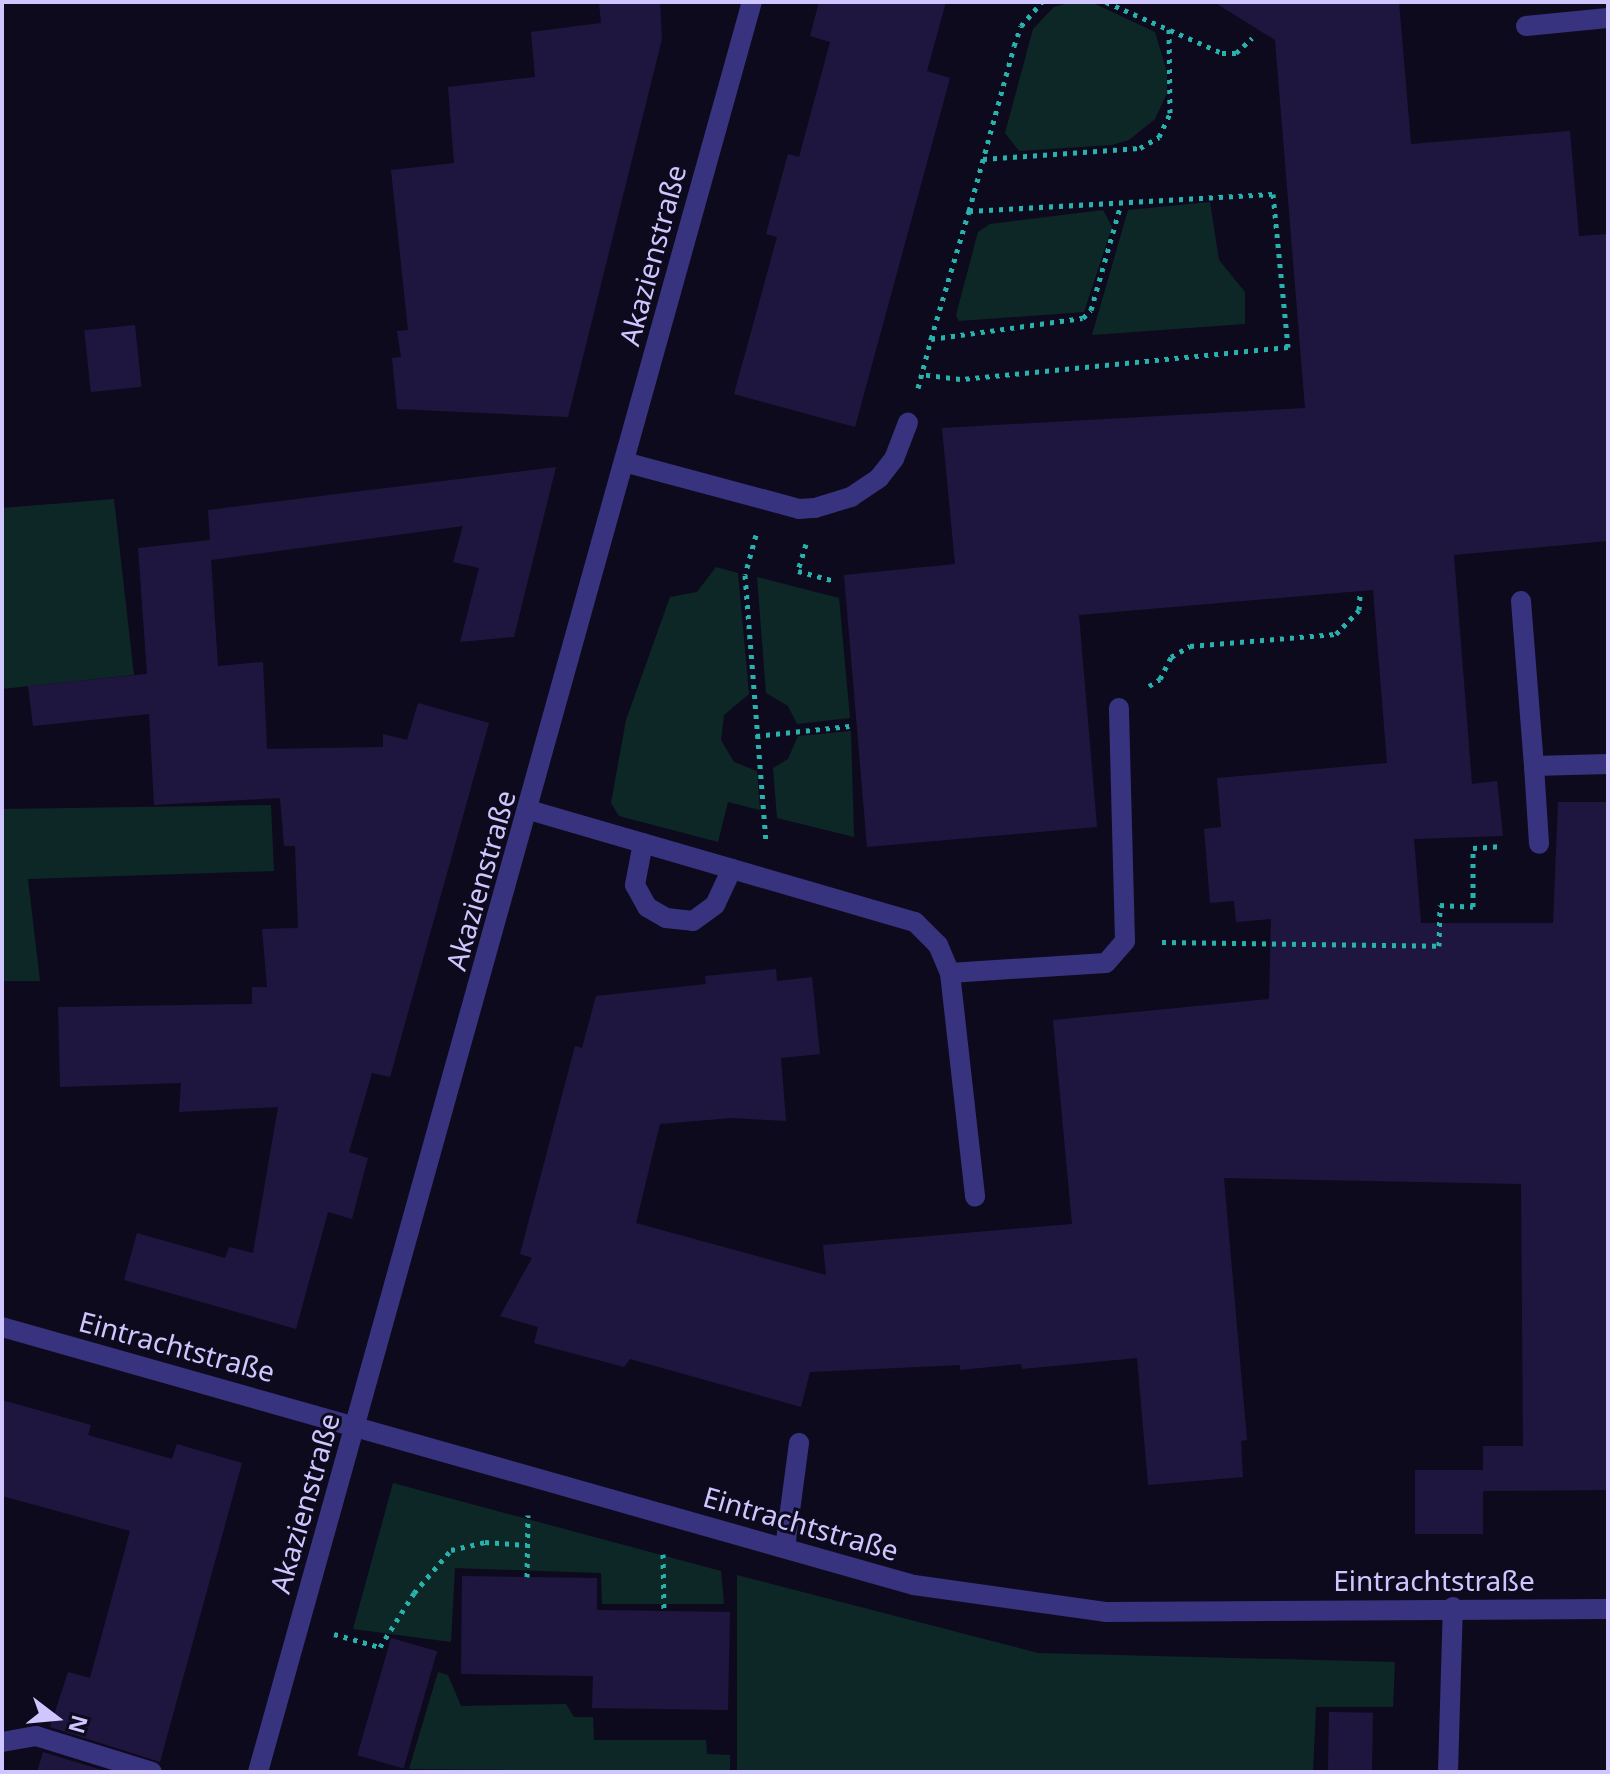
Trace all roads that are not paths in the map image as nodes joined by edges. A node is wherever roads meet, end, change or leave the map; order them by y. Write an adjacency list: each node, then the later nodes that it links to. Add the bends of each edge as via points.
1 (752, 2): 5 (street, Akazienstraße)
2 (1608, 18): 3 (street)
3 (1526, 26)
4 (908, 423): 5 (street, via 894,459 879,478 851,497 815,508)
5 (624, 462): 10 (street, Akazienstraße)
6 (1521, 601): 9 (street)
7 (1119, 708): 14 (street, via 1125,941 1106,963)
8 (1608, 764): 9 (street)
9 (1534, 766): 12 (street)
10 (529, 810): 11 (street); 17 (street, Akazienstraße)
11 (643, 843): 13 (street); 13 (street, via 635,885 647,907 666,918 693,921 715,905)
12 (1539, 844)
13 (732, 869): 14 (street, via 915,922 938,945)
14 (950, 973): 15 (street)
15 (975, 1197)
16 (2, 1327): 17 (street, Eintrachtstraße)
17 (355, 1423): 19 (street, Eintrachtstraße); 24 (street, Akazienstraße)
18 (799, 1443): 19 (street)
19 (785, 1548): 20 (street, Eintrachtstraße, via 914,1585 1105,1612)
20 (1453, 1607): 21 (street, Eintrachtstraße); 25 (street)
21 (1608, 1609)
22 (2, 1742): 23 (street, via 36,1736)
23 (152, 1772)
24 (258, 1772)
25 (1448, 1772)

